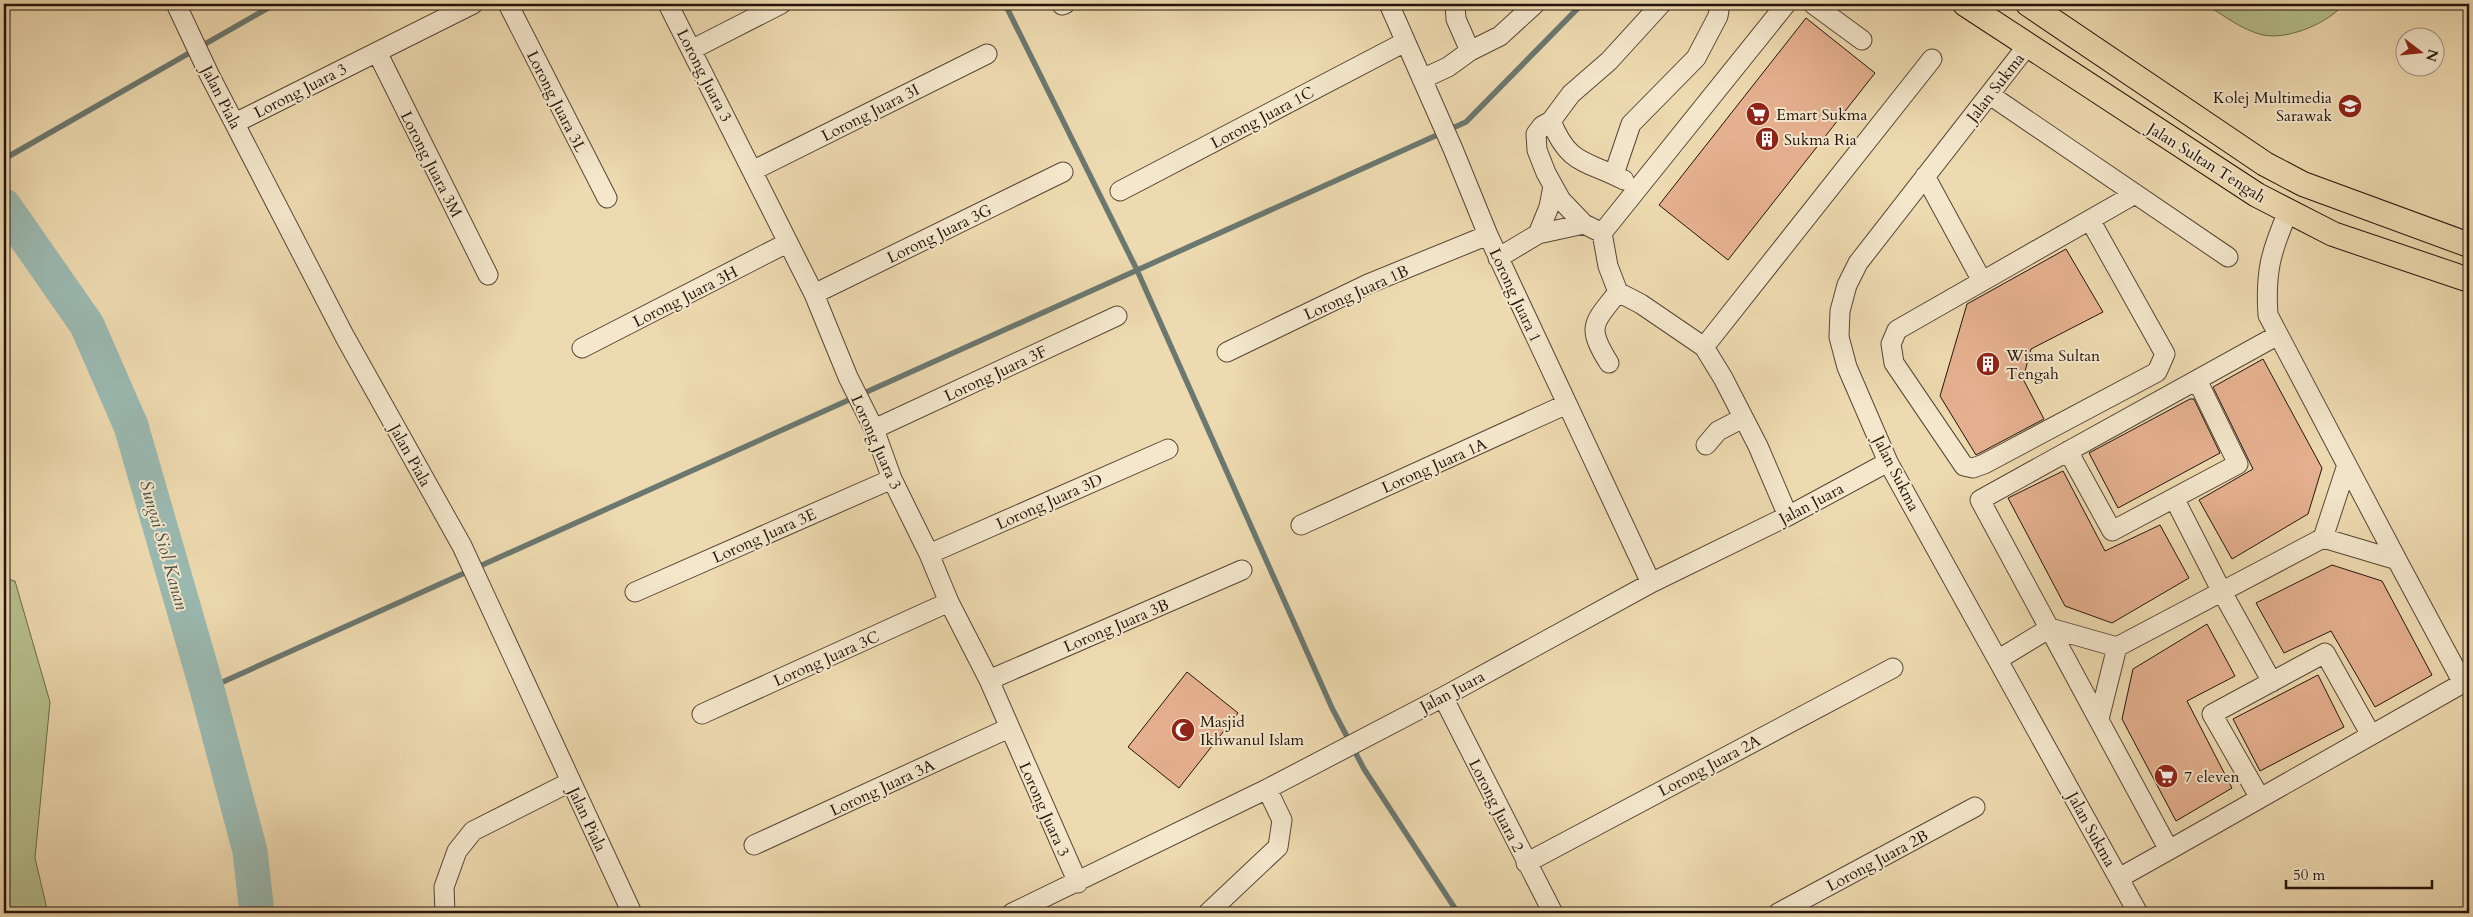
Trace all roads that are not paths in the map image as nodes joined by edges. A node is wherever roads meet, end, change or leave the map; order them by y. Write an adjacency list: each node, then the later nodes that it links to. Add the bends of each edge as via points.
1 (176, 4): 26 (street, Jalan Piala)
2 (473, 4): 20 (street, Lorong Juara 3)
3 (508, 4): 35 (street, Lorong Juara 3L)
4 (668, 4): 18 (street, Lorong Juara 3)
5 (781, 4): 18 (street)
6 (1389, 4): 16 (street, Lorong Juara 1)
7 (1455, 4): 19 (street, via 1456,19)
8 (1535, 4): 19 (street, via 1500,36)
9 (1661, 4): 25 (street, via 1609,61 1571,94)
10 (1720, 4): 29 (street, via 1718,16 1696,58 1631,124)
11 (1786, 4): 32 (street)
12 (1813, 4): 15 (street)
13 (1965, 4): 17 (main road, Jalan Sultan Tengah)
14 (2028, 4): 43 (main road, Jalan Sultan Tengah, via 2265,164 2303,184)
15 (1862, 40)
16 (1406, 42): 23 (street, Lorong Juara 1); 33 (street, Lorong Juara 1C)
17 (2027, 46): 24 (street, Jalan Sukma); 36 (main road, Jalan Sultan Tengah, via 2226,176)
18 (693, 49): 27 (street, Lorong Juara 3)
19 (1470, 51): 23 (street, via 1448,67)
20 (377, 52): 26 (street, Lorong Juara 3); 46 (street, Lorong Juara 3M)
21 (987, 54): 27 (street, Lorong Juara 3I)
22 (1932, 59): 53 (street)
23 (1422, 79): 41 (street, Lorong Juara 1)
24 (1990, 95): 30 (street, Jalan Sukma); 34 (street)
25 (1551, 121): 29 (street, via 1560,142 1574,157); 31 (street, via 1542,126 1536,140 1537,150)
26 (235, 123): 89 (street, Jalan Piala, via 345,337 462,546)
27 (752, 171): 42 (street, Lorong Juara 3)
28 (1063, 172): 50 (street, Lorong Juara 3G)
29 (1614, 174): 32 (street)
30 (1924, 176): 48 (street); 64 (street, Jalan Sukma, via 1858,263 1840,311 1839,337 1848,367)
31 (1553, 186): 38 (street, via 1561,200); 40 (street)
32 (1637, 186): 39 (street)
33 (1120, 191)
34 (2135, 194): 37 (street); 44 (street)
35 (607, 198)
36 (2288, 212): 47 (main road, Jalan Sultan Tengah, via 2333,234); 52 (street, via 2269,262 2267,280 2268,315)
37 (2090, 220): 48 (street); 48 (street, via 2165,354 2158,372 1973,468 1958,460 1905,380 1894,362 1891,344 1897,330)
38 (1584, 224): 39 (street); 40 (street)
39 (1602, 233): 49 (street, via 1608,266)
40 (1538, 234): 45 (street)
41 (1488, 235): 45 (street, Lorong Juara 1); 55 (street, Lorong Juara 1B, via 1368,284)
42 (788, 243): 50 (street, Lorong Juara 3); 54 (street, Lorong Juara 3H)
43 (2469, 245)
44 (2228, 256)
45 (1498, 258): 58 (street, Lorong Juara 1)
46 (488, 275)
47 (2469, 280)
48 (1982, 281)
49 (1618, 292): 53 (street); 56 (street, via 1596,321 1595,340)
50 (814, 294): 60 (street, Lorong Juara 3, via 848,377)
51 (1117, 316): 60 (street, Lorong Juara 3F)
52 (2278, 335): 57 (street); 65 (street)
53 (1704, 346): 59 (street)
54 (582, 348)
55 (1227, 352)
56 (1609, 362)
57 (2197, 380): 63 (street); 67 (street, via 2238,464)
58 (1566, 404): 69 (street, Lorong Juara 1A); 74 (street, Lorong Juara 1)
59 (1744, 418): 61 (street, via 1718,431); 68 (street)
60 (874, 429): 66 (street, Lorong Juara 3)
61 (1706, 445)
62 (1168, 449): 71 (street, Lorong Juara 3D)
63 (2068, 451): 67 (street, via 2112,531); 78 (street, via 1980,500)
64 (1888, 462): 68 (street, Jalan Juara); 80 (street, Jalan Sukma)
65 (2347, 465): 70 (street); 72 (street)
66 (892, 478): 71 (street, Lorong Juara 3); 75 (street, Lorong Juara 3E)
67 (2174, 498): 76 (street)
68 (1788, 516): 74 (street, Jalan Juara)
69 (1301, 525)
70 (2323, 538): 72 (street); 76 (street)
71 (929, 554): 77 (street, Lorong Juara 3)
72 (2397, 560): 88 (street, via 2463,682)
73 (1242, 570): 82 (street, Lorong Juara 3B)
74 (1651, 583): 84 (street, Jalan Juara)
75 (636, 592)
76 (2222, 592): 79 (street); 83 (street)
77 (949, 602): 82 (street, Lorong Juara 3); 85 (street, Lorong Juara 3C)
78 (2050, 628): 79 (street); 80 (street); 86 (street)
79 (2117, 647): 86 (street)
80 (1999, 659): 96 (street, Jalan Sukma)
81 (1893, 668): 95 (street, Lorong Juara 2A)
82 (989, 680): 87 (street, Lorong Juara 3)
83 (2272, 682): 88 (street, via 2325,654); 91 (street, via 2212,714)
84 (1443, 697): 90 (street, Jalan Juara); 95 (street, Lorong Juara 2)
85 (702, 714)
86 (2099, 718): 94 (street)
87 (1009, 728): 93 (street, Lorong Juara 3A); 97 (street, Lorong Juara 3)
88 (2371, 735): 91 (street)
89 (570, 782): 98 (street, via 473,831 456,851 444,887); 99 (street, Jalan Piala)
90 (1267, 789): 97 (street, Jalan Juara); 101 (street, via 1282,820 1278,847)
91 (2260, 798): 94 (street)
92 (1975, 807): 103 (street, Lorong Juara 2B)
93 (754, 845)
94 (2169, 850): 96 (street)
95 (1526, 863): 102 (street, Lorong Juara 2)
96 (2119, 878): 104 (street, Jalan Sukma)
97 (1078, 883): 100 (street, Jalan Juara)
98 (445, 913)
99 (632, 913)
100 (1012, 913)
101 (1208, 913)
102 (1553, 913)
103 (1778, 913)
104 (2138, 913)

